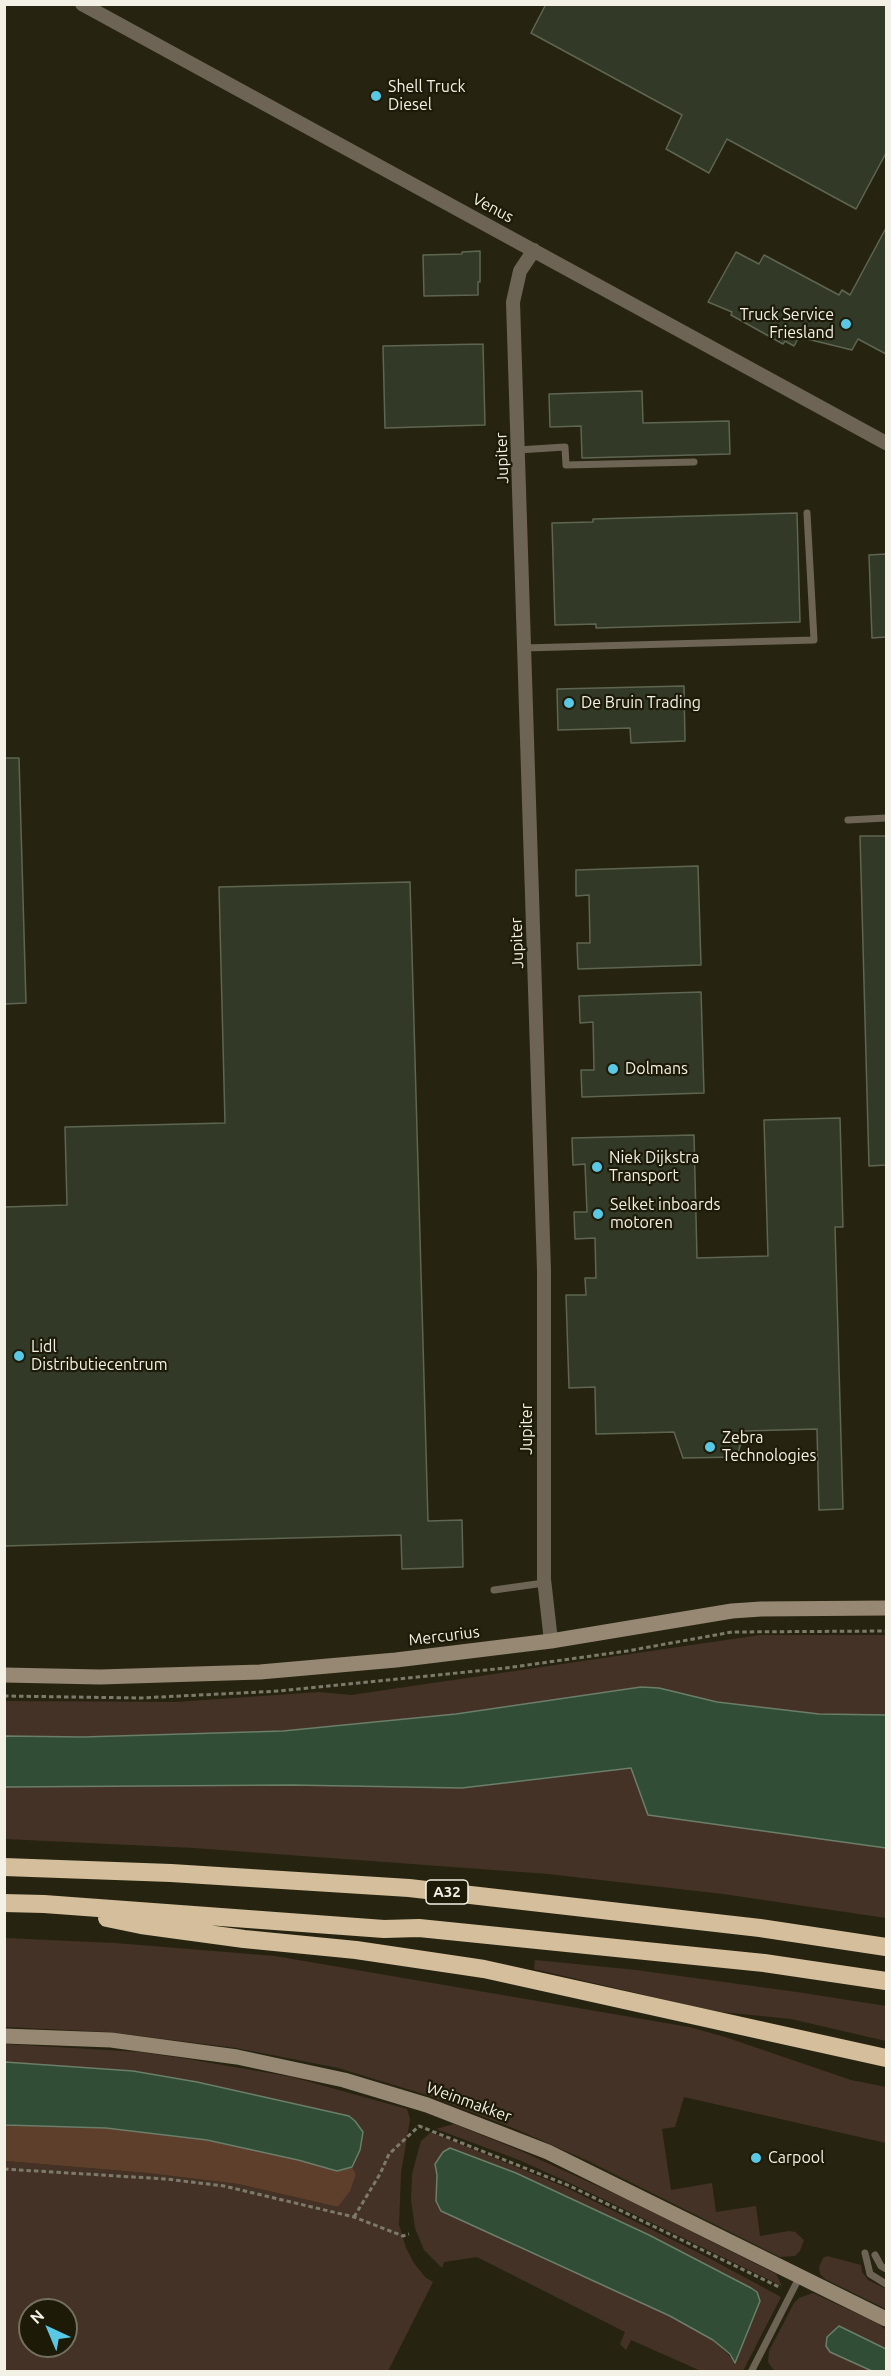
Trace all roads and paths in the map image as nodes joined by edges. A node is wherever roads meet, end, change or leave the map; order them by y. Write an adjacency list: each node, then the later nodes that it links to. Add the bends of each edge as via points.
1 (82, 4): 2 (street, Venus)
2 (534, 250): 3 (street, Venus); 4 (street, Jupiter, via 520,271 513,302)
3 (886, 443)
4 (518, 450): 5 (lane, via 565,447 566,465); 7 (street, Jupiter)
5 (694, 462)
6 (807, 513): 7 (lane, via 814,640)
7 (524, 648): 10 (street, Jupiter, via 544,1270)
8 (886, 818): 9 (lane)
9 (848, 820)
10 (544, 1583): 11 (lane); 13 (street, Jupiter)
11 (494, 1590)
12 (886, 1608): 13 (main road, Mercurius, via 732,1611)
13 (551, 1641): 14 (main road, Mercurius, via 260,1672 100,1677)
14 (4, 1675)
15 (4, 1867): 18 (highway, A32, via 409,1888 760,1928)
16 (4, 1903): 17 (highway)
17 (44, 1904): 19 (highway, via 384,1929 419,1928 764,1963); 21 (highway, via 141,1925 356,1950 484,1970)
18 (886, 1947)
19 (886, 1981)
20 (4, 2036): 28 (main road, Weinmakker, via 111,2040 227,2055 292,2067 385,2092 459,2116 548,2152)
21 (886, 2058)
22 (4, 2169): 23 (path, via 224,2186)
23 (354, 2217): 24 (path, via 403,2236); 30 (path, via 389,2154 419,2126 579,2190)
24 (409, 2234)
25 (865, 2253): 29 (lane, via 870,2274)
26 (875, 2255): 27 (lane)
27 (886, 2268)
28 (800, 2276): 30 (lane); 31 (main road, Weinmakker)
29 (886, 2284)
30 (790, 2294): 32 (lane)
31 (886, 2319)
32 (754, 2370)

